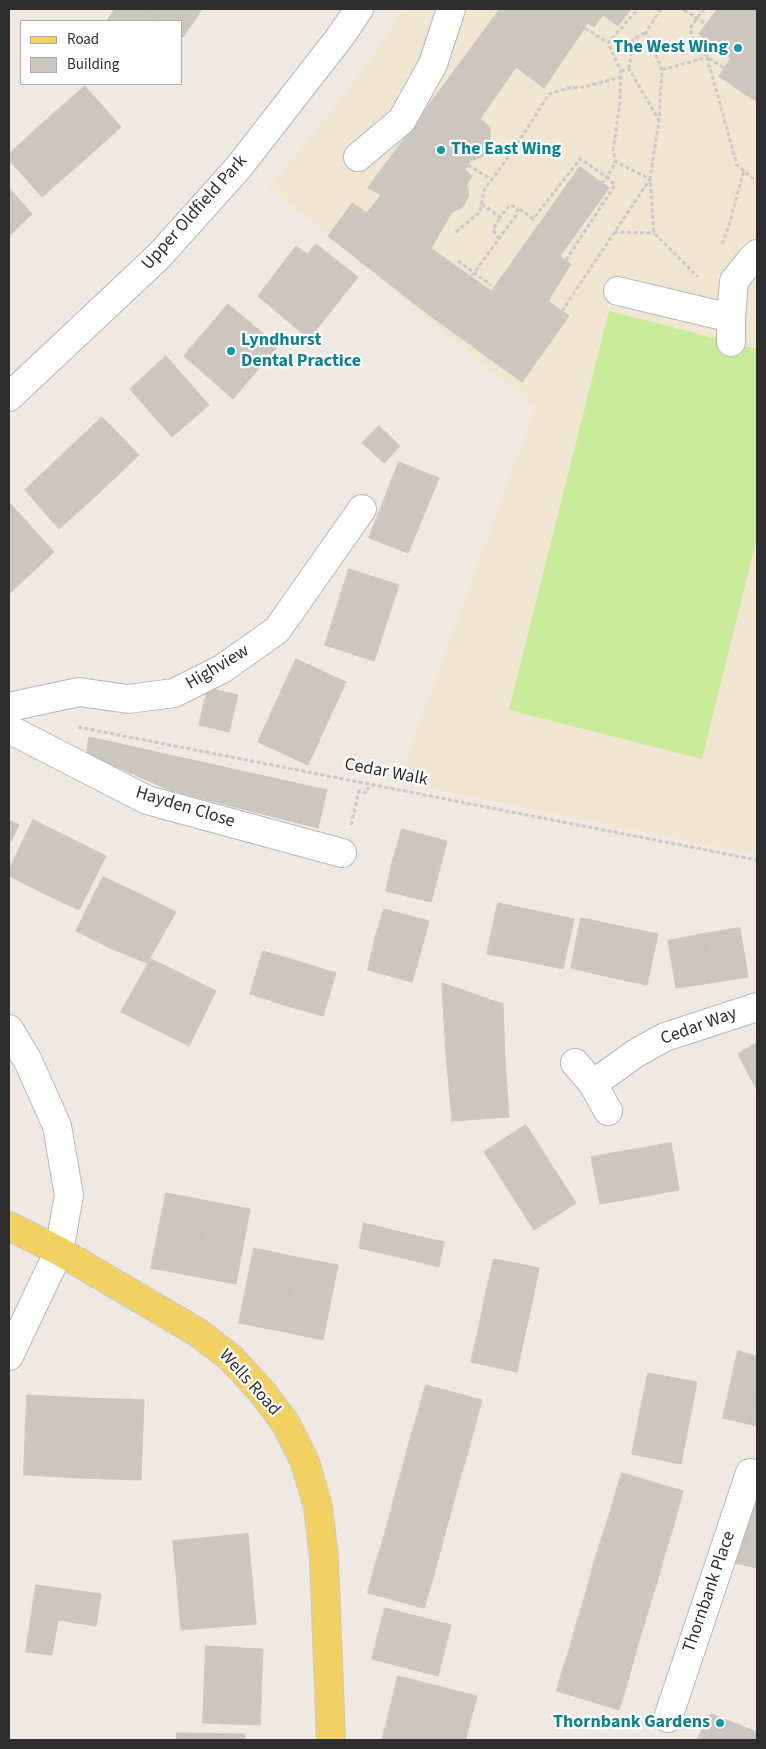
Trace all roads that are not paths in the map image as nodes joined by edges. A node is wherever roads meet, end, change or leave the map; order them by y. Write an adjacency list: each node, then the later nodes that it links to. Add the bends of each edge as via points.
1 (359, 9): 6 (street, Upper Oldfield Park, via 238,168 160,256)
2 (451, 9): 3 (street, via 433,64 402,120)
3 (358, 157)
4 (757, 254): 5 (street, via 734,281 731,330 695,309)
5 (618, 291)
6 (9, 397)
7 (362, 509): 8 (street, Highview, via 277,630 222,669 174,693 128,699 79,692)
8 (9, 707)
9 (9, 728): 10 (street, Hayden Close, via 148,800)
10 (344, 855)
11 (757, 1007): 14 (street, Cedar Way, via 666,1037 636,1053)
12 (9, 1029): 17 (street, via 28,1061 57,1126 69,1195)
13 (575, 1063): 14 (street)
14 (593, 1084): 15 (street)
15 (608, 1111)
16 (9, 1226): 17 (main road, Wells Road)
17 (59, 1251): 18 (street); 21 (main road, Wells Road, via 197,1332 230,1358 264,1393 286,1424 305,1462 318,1507 324,1558)
18 (9, 1356)
19 (757, 1475): 20 (street, Thornbank Place, via 750,1473)
20 (668, 1718)
21 (331, 1740)

